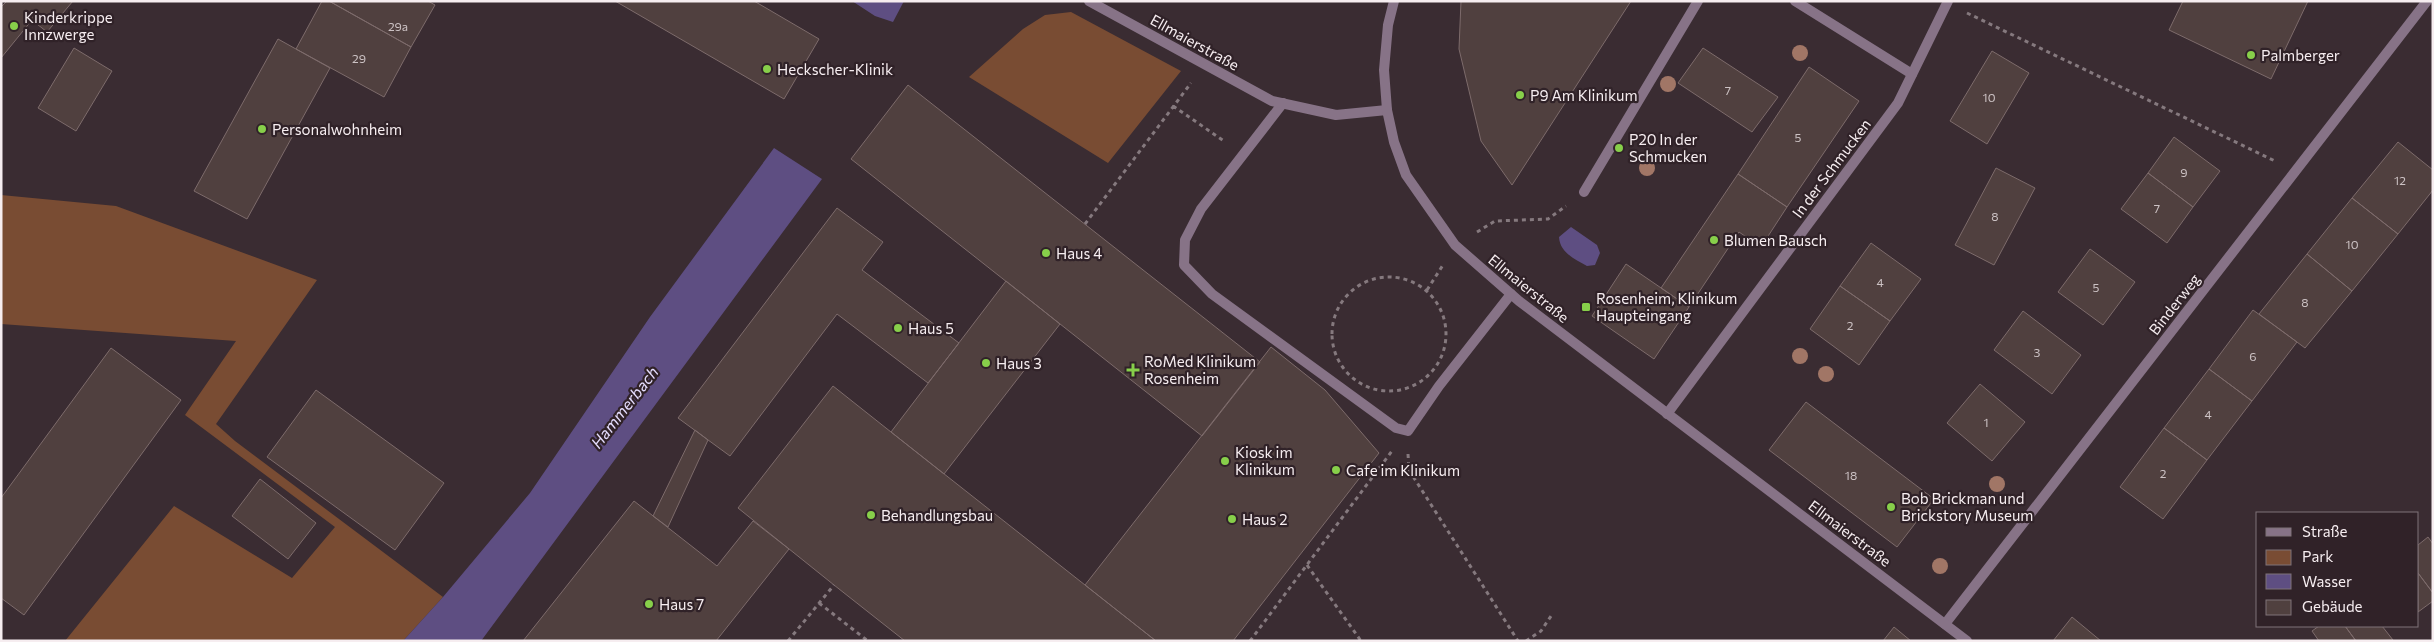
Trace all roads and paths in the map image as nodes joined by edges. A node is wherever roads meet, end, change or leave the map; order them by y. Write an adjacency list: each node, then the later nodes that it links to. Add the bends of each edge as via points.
1 (1089, 1): 7 (street, Ellmaierstraße)
2 (1394, 1): 10 (street, via 1384,70)
3 (1698, 1): 12 (street)
4 (1795, 1): 8 (street)
5 (2427, 1): 11 (street, Binderweg)
6 (1948, 2): 8 (street, In der Schmucken); 11 (path)
7 (1204, 64): 9 (street, Ellmaierstraße, via 1272,101); 13 (path)
8 (1912, 74): 17 (street, In der Schmucken, via 1898,103)
9 (1283, 103): 10 (street, Ellmaierstraße, via 1336,115); 18 (street, via 1201,209 1185,240 1184,264 1212,294 1396,428)
10 (1387, 110): 14 (street, Ellmaierstraße, via 1406,175)
11 (2296, 170): 23 (street, Binderweg)
12 (1584, 192): 14 (path, via 1548,219 1495,221)
13 (1085, 224)
14 (1455, 245): 15 (path); 16 (street, Ellmaierstraße)
15 (1427, 290): 15 (path, via 1401,277 1392,277 1373,278 1348,292 1333,317 1332,346 1344,370 1367,387 1393,391 1419,383 1438,364 1446,339 1442,312)
16 (1511, 294): 17 (street, Ellmaierstraße); 18 (street)
17 (1667, 414): 23 (street, Ellmaierstraße)
18 (1408, 431): 19 (path); 28 (path, via 1409,470)
19 (1307, 565): 26 (path); 27 (path)
20 (834, 585): 21 (path)
21 (819, 602): 24 (path); 25 (path)
22 (1553, 613): 29 (path, via 1541,631)
23 (1945, 624): 30 (street, Ellmaierstraße)
24 (788, 641)
25 (868, 641)
26 (1250, 641)
27 (1361, 641)
28 (1518, 641)
29 (1526, 641)
30 (1967, 641)

